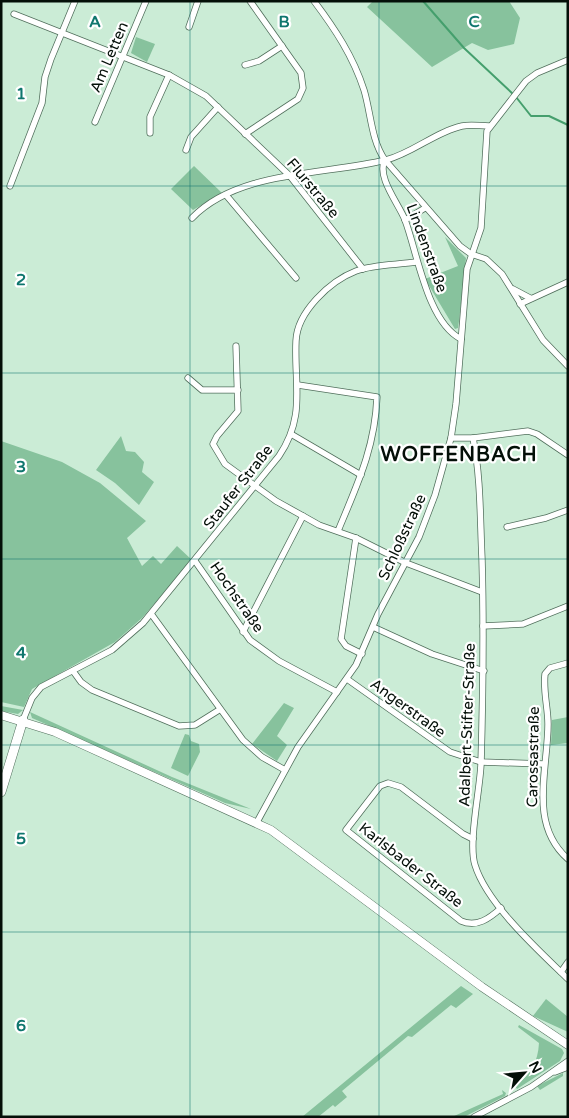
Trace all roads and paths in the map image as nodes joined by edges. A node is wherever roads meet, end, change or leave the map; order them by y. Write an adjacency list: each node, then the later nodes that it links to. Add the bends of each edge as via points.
1 (75, 1): 8 (street)
2 (146, 1): 10 (street, Am Letten)
3 (198, 1): 7 (street)
4 (250, 1): 9 (street)
5 (314, 1): 20 (street, via 348,51)
6 (14, 14): 8 (street, Flurstraße)
7 (189, 27)
8 (62, 33): 10 (street, Flurstraße); 22 (street, via 47,70 39,111)
9 (282, 46): 12 (street); 18 (street, via 303,78 301,94)
10 (122, 57): 13 (street, Flurstraße); 15 (street, Am Letten)
11 (568, 60): 16 (street, Schloßstraße, via 537,73)
12 (244, 65)
13 (169, 75): 14 (street, Flurstraße); 17 (street, via 150,118)
14 (218, 107): 18 (street, Flurstraße); 19 (street, via 191,137)
15 (96, 122)
16 (489, 126): 20 (street, via 458,128); 27 (street, Schloßstraße, via 485,143 482,228)
17 (150, 133)
18 (245, 134): 21 (street, Flurstraße)
19 (186, 150)
20 (385, 160): 21 (street); 24 (street); 26 (street, Lindenstraße, via 382,172)
21 (290, 176): 23 (street); 29 (street, Flurstraße)
22 (10, 186)
23 (226, 195): 25 (street); 30 (street)
24 (425, 208): 26 (street); 27 (street)
25 (192, 218)
26 (405, 220): 28 (street, Lindenstraße)
27 (471, 254): 32 (street, via 490,262); 35 (street, Schloßstraße, via 465,282)
28 (416, 262): 29 (street, Staufer Straße); 35 (street, Lindenstraße, via 425,288 442,319 453,334)
29 (363, 269): 39 (street, Staufer Straße, via 337,282 315,301 304,317 296,340)
30 (296, 278)
31 (568, 282): 33 (street)
32 (513, 289): 33 (street); 34 (street)
33 (530, 298): 34 (street)
34 (520, 304): 37 (street, via 549,347)
35 (461, 338): 42 (street, Schloßstraße)
36 (236, 346): 40 (street)
37 (568, 366)
38 (188, 378): 40 (street, via 202,390)
39 (298, 385): 41 (street, Staufer Straße); 45 (street, via 377,397 374,434)
40 (238, 390): 46 (street, via 238,411 213,444 225,464)
41 (291, 434): 45 (street); 46 (street, Staufer Straße)
42 (450, 438): 43 (street); 53 (street, Schloßstraße, via 430,510)
43 (473, 438): 44 (street, via 528,431); 54 (street, Adalbert-Stifter-Straße, via 480,491)
44 (568, 455)
45 (361, 475): 50 (street)
46 (256, 486): 48 (street); 52 (street, Staufer Straße)
47 (567, 513): 49 (street)
48 (303, 516): 50 (street); 59 (street)
49 (507, 527)
50 (338, 531): 51 (street)
51 (356, 538): 53 (street); 60 (street, via 341,642)
52 (195, 561): 56 (street, Staufer Straße); 59 (street, Hochstraße, via 216,587)
53 (406, 563): 54 (street); 58 (street, Schloßstraße)
54 (482, 592): 57 (street, Adalbert-Stifter-Straße)
55 (568, 606): 57 (street, via 523,624)
56 (152, 615): 63 (street, Staufer Straße, via 116,647); 66 (street)
57 (483, 626): 62 (street, Adalbert-Stifter-Straße)
58 (373, 627): 60 (street, Schloßstraße); 62 (street, via 432,654)
59 (244, 632): 65 (street, Hochstraße, via 268,655)
60 (362, 654): 64 (street, Schloßstraße)
61 (568, 664): 70 (street, Carossastraße, via 550,668 545,674 548,724)
62 (484, 670): 69 (street, Adalbert-Stifter-Straße)
63 (73, 671): 66 (street, via 92,690 179,726 195,725); 68 (street, Staufer Straße, via 38,690)
64 (347, 680): 65 (street, Schloßstraße); 69 (street, Angerstraße, via 444,749)
65 (337, 692): 71 (street, Schloßstraße)
66 (219, 710): 71 (street, via 250,748)
67 (1, 715): 68 (street)
68 (22, 720): 72 (main road); 73 (street)
69 (481, 762): 70 (street, Angerstraße); 74 (street, Adalbert-Stifter-Straße)
70 (544, 764): 75 (street, Carossastraße, via 546,827 553,843)
71 (285, 770): 73 (street, Schloßstraße)
72 (1, 792)
73 (257, 822): 80 (street, via 295,846 482,987)
74 (473, 839): 76 (street, Adalbert-Stifter-Straße, via 477,871); 76 (street, Karlsbader Straße, via 401,787 388,783 379,788 346,830 461,921 479,922)
75 (568, 859)
76 (501, 908): 78 (street, Adalbert-Stifter-Straße)
77 (568, 962): 78 (street)
78 (561, 972): 79 (street, Adalbert-Stifter-Straße)
79 (568, 979)
80 (547, 1031): 81 (street); 82 (street)
81 (568, 1038)
82 (568, 1045)
83 (568, 1061): 85 (street)
84 (568, 1067): 85 (street)
85 (553, 1073): 86 (street)
86 (474, 1117)

